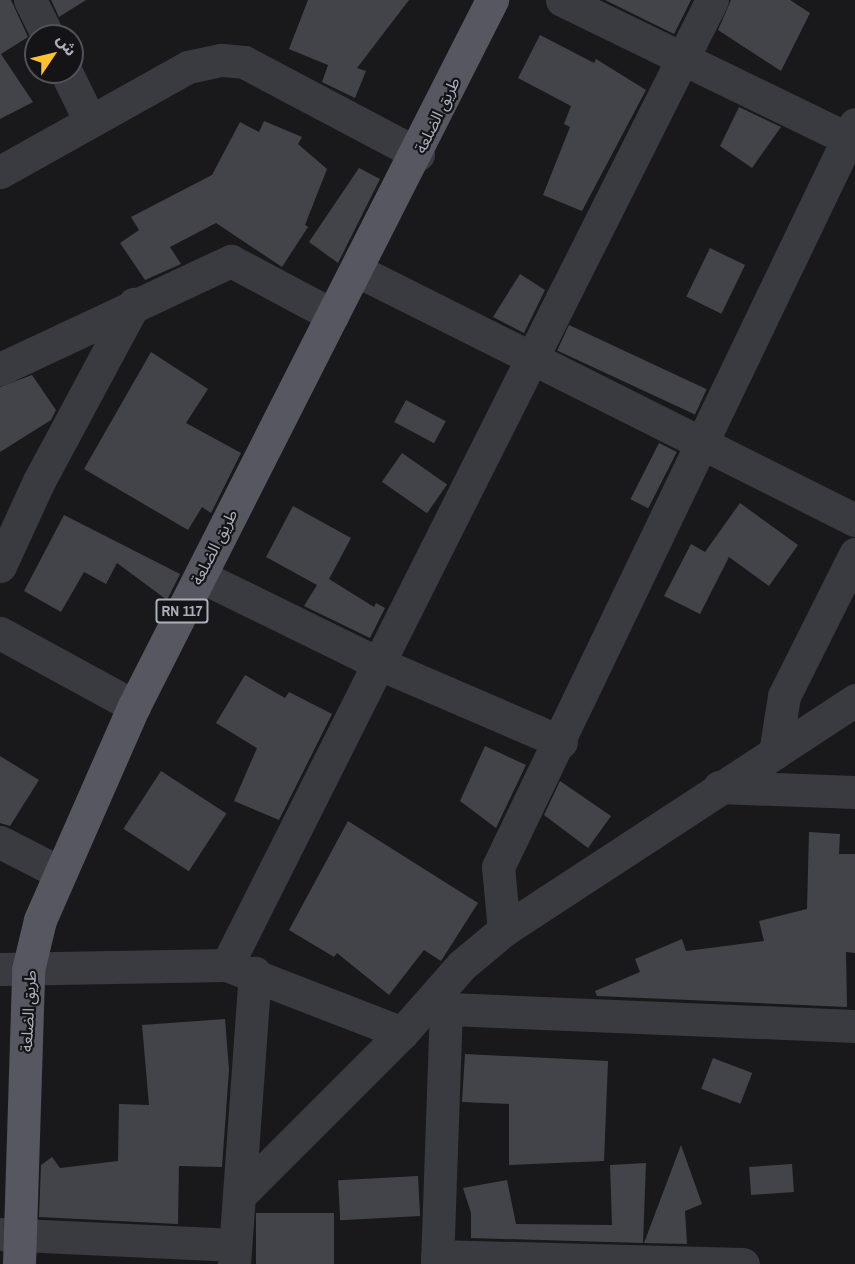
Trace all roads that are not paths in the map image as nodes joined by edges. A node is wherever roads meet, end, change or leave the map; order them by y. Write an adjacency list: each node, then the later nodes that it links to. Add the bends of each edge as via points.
1 (30, 0): 5 (street)
2 (492, 0): 10 (main road, طريق الضلعة / RN 117)
3 (562, 0): 6 (street)
4 (712, 0): 6 (street)
5 (42, 24)
6 (683, 57): 9 (street); 15 (street)
7 (72, 84): 8 (street)
8 (90, 121): 10 (street, via 188,67 222,60 244,62); 11 (street)
9 (851, 131): 17 (street)
10 (418, 154): 12 (main road, طريق الضلعة / RN 117)
11 (0, 172)
12 (356, 270): 14 (main road, طريق الضلعة / RN 117); 15 (street)
13 (135, 304): 14 (street, via 231,261); 16 (street); 18 (street)
14 (332, 315): 23 (main road, طريق الضلعة / RN 117)
15 (532, 359): 17 (street); 25 (street)
16 (0, 369)
17 (700, 444): 20 (street); 28 (street)
18 (39, 481): 19 (street); 22 (street)
19 (0, 506)
20 (855, 520)
21 (855, 554): 29 (street, via 784,696)
22 (0, 566)
23 (200, 576): 25 (street); 27 (main road, طريق الضلعة / RN 117)
24 (0, 633): 27 (street)
25 (380, 664): 28 (street); 36 (street)
26 (855, 700): 29 (street)
27 (134, 706): 33 (main road, طريق الضلعة / RN 117)
28 (561, 742): 34 (street, via 498,867)
29 (775, 753): 30 (street)
30 (719, 787): 31 (street); 34 (street)
31 (855, 792)
32 (0, 842): 33 (street)
33 (58, 872): 35 (main road, طريق الضلعة / RN 117)
34 (504, 930): 37 (street, via 462,965)
35 (14, 969): 36 (street); 41 (main road, طريق الضلعة / RN 117)
36 (241, 969): 39 (street); 40 (street)
37 (436, 1010): 38 (street); 39 (street); 43 (street)
38 (855, 1026)
39 (402, 1033): 40 (street)
40 (240, 1195): 42 (street)
41 (13, 1244): 42 (street)
42 (235, 1255)
43 (437, 1260): 44 (street)
44 (743, 1264)

